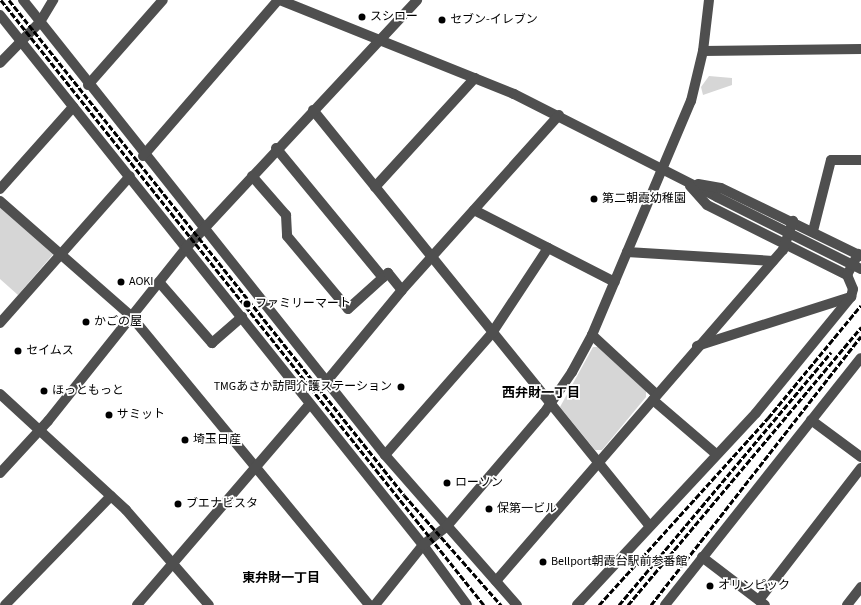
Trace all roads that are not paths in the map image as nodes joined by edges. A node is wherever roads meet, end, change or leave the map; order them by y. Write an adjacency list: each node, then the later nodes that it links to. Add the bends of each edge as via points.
1 (23, 0): 8 (street)
2 (53, 0): 8 (street)
3 (162, 0): 15 (street)
4 (279, 0): 9 (street); 20 (street)
5 (417, 0): 9 (street)
6 (709, 0): 12 (street)
7 (2, 19): 10 (street)
8 (40, 22): 10 (street); 15 (street)
9 (377, 39): 14 (street); 17 (street)
10 (21, 40): 13 (street); 16 (street)
11 (861, 49): 12 (street)
12 (703, 51): 22 (street, via 691,101)
13 (1, 60)
14 (474, 78): 18 (street); 26 (street)
15 (88, 85): 20 (street)
16 (73, 107): 23 (street); 27 (street)
17 (313, 110): 19 (street); 26 (street)
18 (559, 115): 22 (street); 29 (street)
19 (276, 148): 24 (street); 43 (street)
20 (143, 156): 31 (street)
21 (861, 160): 32 (street, via 831,160)
22 (663, 170): 25 (street); 37 (street)
23 (130, 176): 34 (street); 36 (street)
24 (252, 176): 31 (street); 43 (street, via 286,215 287,236 348,309)
25 (688, 182): 30 (street, via 721,188); 33 (street, via 707,206); 41 (street, bridge)
26 (375, 187): 39 (street)
27 (0, 189)
28 (0, 201): 36 (street)
29 (474, 210): 35 (street); 39 (street)
30 (793, 221): 32 (street); 33 (street)
31 (204, 229): 34 (street); 55 (street)
32 (813, 231): 38 (street)
33 (787, 245): 40 (street); 42 (street)
34 (186, 248): 44 (street); 49 (street)
35 (548, 248): 45 (street); 51 (street)
36 (60, 252): 48 (street); 50 (street)
37 (628, 252): 40 (street); 45 (street)
38 (860, 255): 42 (street)
39 (432, 258): 46 (street); 51 (street)
40 (773, 261): 53 (street)
41 (861, 269)
42 (847, 275): 47 (street, via 853,289)
43 (383, 278): 46 (street, via 388,273)
44 (159, 282): 48 (street); 49 (street, via 212,343)
45 (615, 282): 52 (street)
46 (402, 290): 55 (street)
47 (851, 297): 53 (street); 62 (street, via 756,413)
48 (131, 316): 61 (street); 66 (street)
49 (242, 317): 59 (street)
50 (0, 323)
51 (492, 333): 58 (street); 63 (street)
52 (592, 335): 57 (street); 58 (street)
53 (696, 346): 57 (street)
54 (861, 358): 60 (street)
55 (326, 382): 63 (street)
56 (0, 394): 61 (street)
57 (655, 398): 62 (street); 65 (street)
58 (550, 404): 65 (street); 71 (street)
59 (309, 405): 66 (street); 72 (street)
60 (811, 420): 64 (street); 73 (street)
61 (39, 432): 68 (street); 69 (street)
62 (716, 454): 70 (street)
63 (385, 455): 71 (street)
64 (861, 457)
65 (600, 462): 70 (street); 75 (street)
66 (257, 466): 74 (street); 81 (street)
67 (861, 468): 77 (street)
68 (0, 473)
69 (111, 496): 74 (street); 78 (street)
70 (649, 525): 85 (street)
71 (447, 526): 72 (street); 75 (street)
72 (423, 545): 82 (street); 83 (street)
73 (702, 557): 77 (street); 86 (street)
74 (174, 562): 79 (street); 80 (street)
75 (496, 581): 84 (street)
76 (861, 587): 87 (street)
77 (762, 603)
78 (6, 605)
79 (137, 605)
80 (209, 605)
81 (369, 605)
82 (375, 605)
83 (467, 605)
84 (517, 605)
85 (576, 605)
86 (665, 605)
87 (847, 605)

